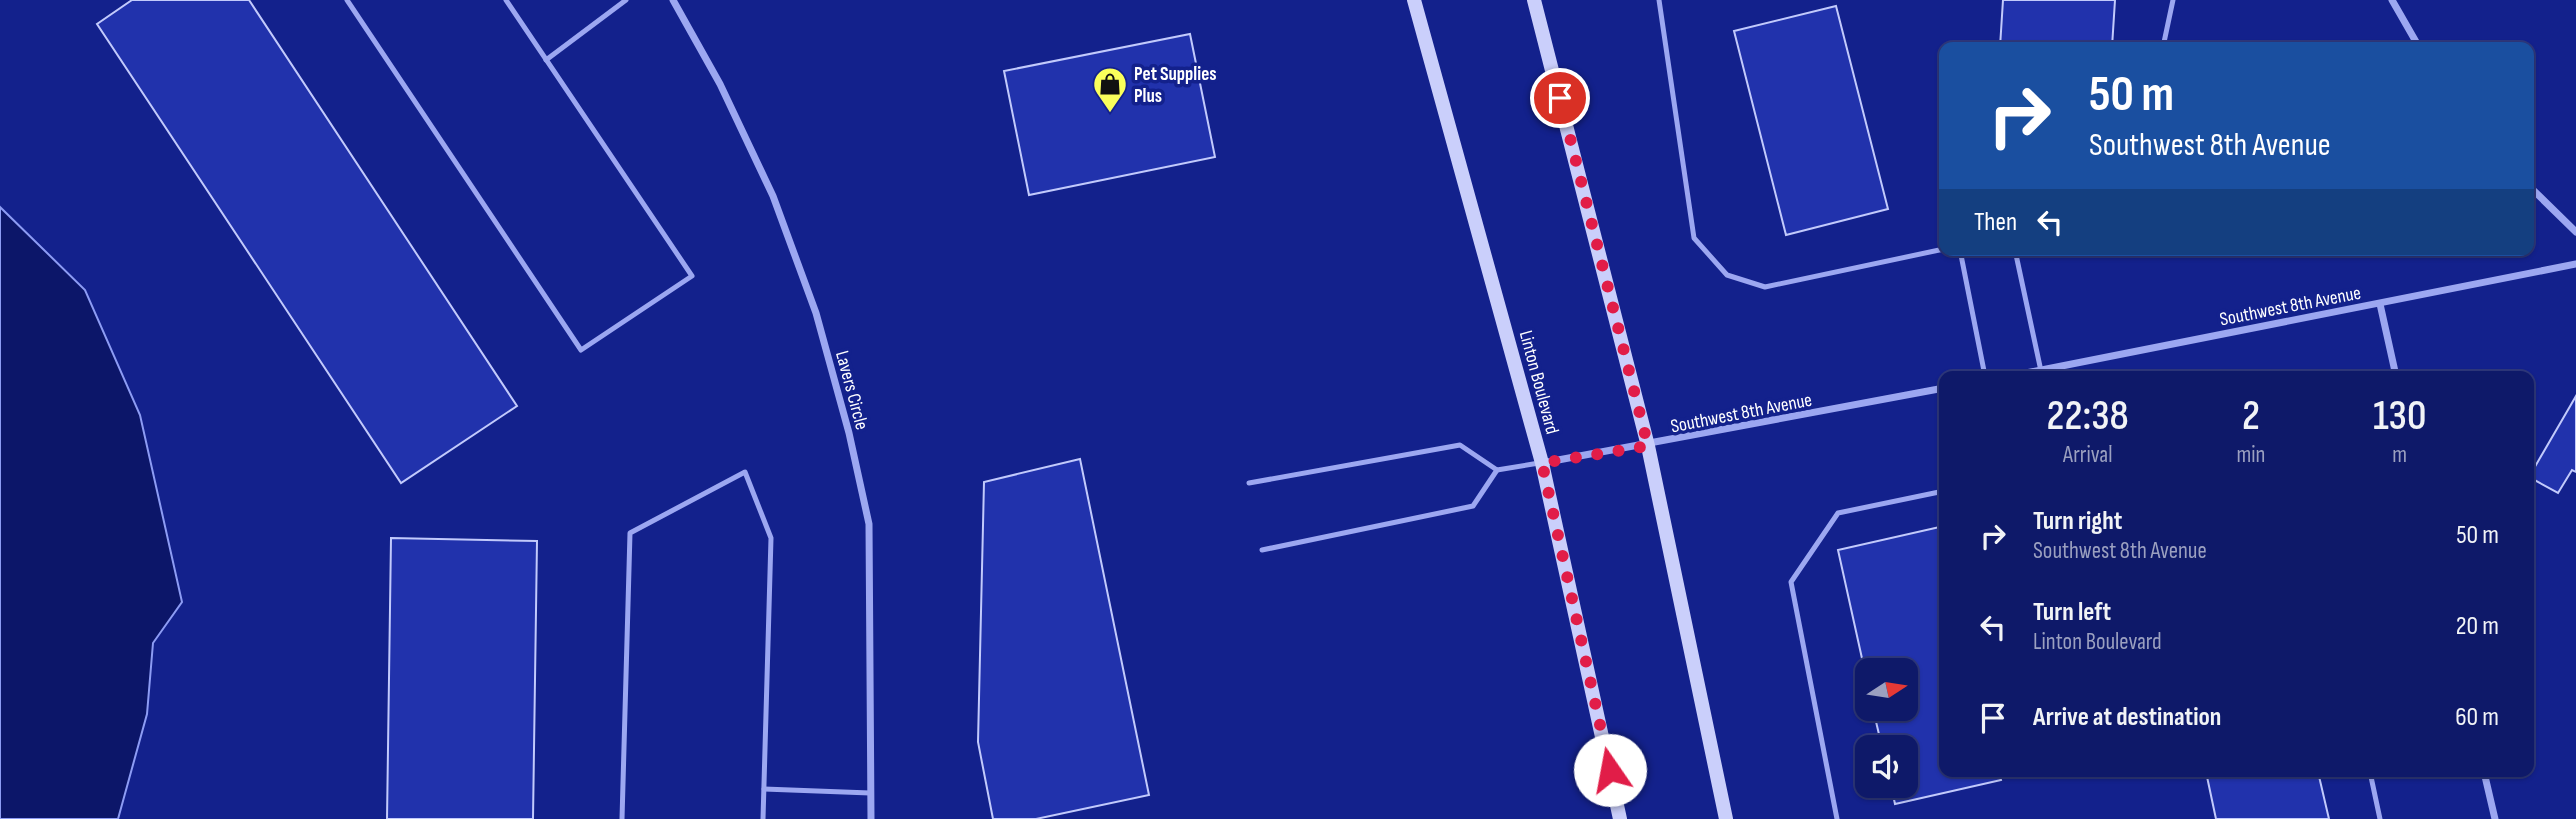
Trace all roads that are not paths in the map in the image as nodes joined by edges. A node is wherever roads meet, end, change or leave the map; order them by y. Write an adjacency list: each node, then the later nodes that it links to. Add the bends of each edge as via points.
1 (347, 0): 12 (lane, via 581,350 692,276)
2 (506, 0): 12 (lane)
3 (626, 0): 12 (lane)
4 (673, 0): 33 (street, Lavers Circle, via 720,83 773,196 816,313 849,433 869,524)
5 (1414, 0): 25 (main road, Linton Boulevard)
6 (1534, 0): 24 (main road)
7 (1659, 0): 15 (lane, via 1694,238 1727,275 1765,287)
8 (2174, 0): 10 (lane)
9 (2392, 0): 11 (street)
10 (2164, 42)
11 (2416, 42)
12 (546, 60)
13 (2534, 191): 14 (street)
14 (2576, 232)
15 (1939, 250)
16 (1961, 256): 20 (lane)
17 (2016, 256): 21 (lane)
18 (2576, 264): 19 (street, Southwest 8th Avenue)
19 (2380, 304): 21 (street, Southwest 8th Avenue); 22 (street)
20 (1984, 371)
21 (2041, 371)
22 (2395, 371)
23 (1939, 389): 24 (street, Southwest 8th Avenue)
24 (1648, 446): 25 (street, Southwest 8th Avenue); 38 (main road)
25 (1542, 463): 26 (lane); 37 (main road, Linton Boulevard)
26 (1497, 470): 27 (lane, via 1460,445); 29 (lane, via 1473,506)
27 (1249, 483)
28 (1939, 492): 39 (lane, via 1838,513 1790,582)
29 (1262, 550)
30 (2371, 777): 40 (lane)
31 (2485, 777): 41 (street)
32 (764, 789): 33 (lane); 34 (lane, via 771,538 745,472 630,533); 35 (lane)
33 (870, 793): 36 (street, Lavers Circle)
34 (622, 819)
35 (763, 819)
36 (871, 819)
37 (1620, 819)
38 (1726, 819)
39 (1837, 819)
40 (2380, 819)
41 (2495, 819)

